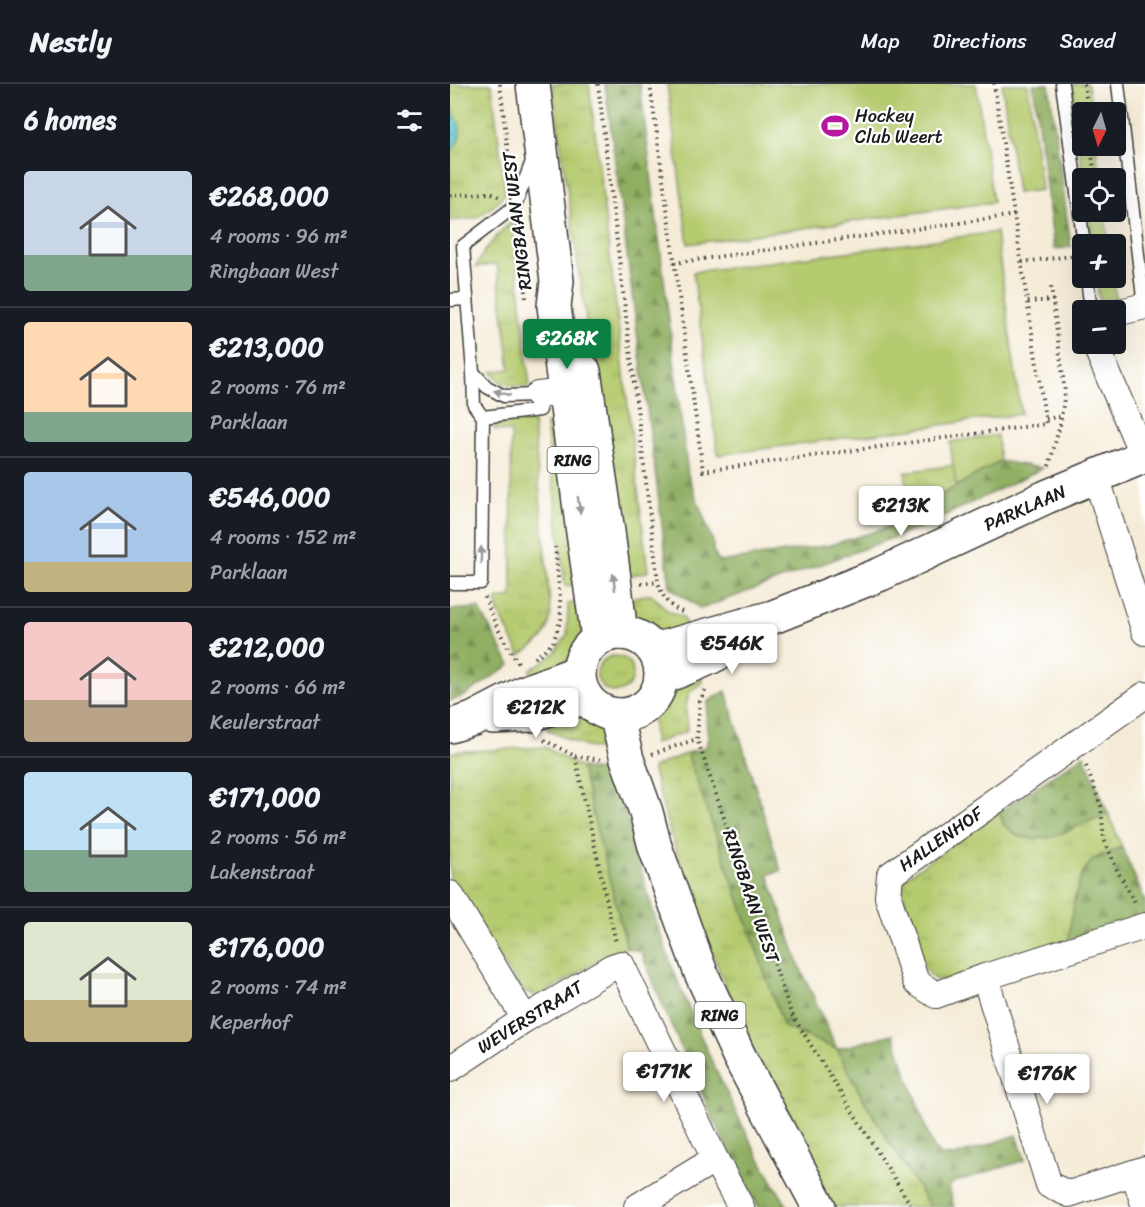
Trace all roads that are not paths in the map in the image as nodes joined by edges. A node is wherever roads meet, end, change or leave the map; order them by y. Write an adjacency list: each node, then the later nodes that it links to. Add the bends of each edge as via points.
1 (533, 84): 4 (main road, RINGBAAN WEST / RING)
2 (1062, 84): 5 (lane)
3 (1118, 84): 8 (lane)
4 (540, 141): 6 (lane, via 515,206 462,246); 12 (main road, RINGBAAN WEST / RING, via 557,280 554,306)
5 (1083, 234)
6 (467, 299): 7 (lane); 11 (lane)
7 (450, 300)
8 (1144, 306): 9 (street)
9 (1126, 310)
10 (1099, 354): 14 (street)
11 (473, 372): 12 (lane, one-way to 11, via 504,396 487,387); 13 (lane, via 474,405)
12 (559, 401): 13 (lane); 18 (main road, RINGBAAN WEST / RING)
13 (483, 417): 16 (lane, one-way to 13, via 481,583)
14 (1144, 456): 15 (main road, PARKLAAN)
15 (1096, 476): 17 (street); 19 (main road, PARKLAAN, via 881,574 773,617 738,643 708,647)
16 (450, 583)
17 (1145, 632)
18 (610, 635): 19 (main road, via 639,637 647,643); 20 (main road, via 586,649 582,657)
19 (657, 664): 22 (main road, via 659,688 648,704)
20 (582, 685): 22 (main road, via 599,709); 23 (main road, via 526,692)
21 (1145, 695): 26 (street, HALLENHOF, via 890,875 888,897 916,982 936,995)
22 (628, 712): 33 (main road, RING, via 627,759 701,973 739,1056)
23 (462, 722)
24 (450, 894): 27 (street)
25 (1145, 926): 26 (street, HALLENHOF)
26 (984, 977): 30 (street, via 1049,1185 1069,1194)
27 (525, 1019): 28 (street, WEVERSTRAAT); 29 (street, WEVERSTRAAT, via 616,965)
28 (450, 1069)
29 (715, 1159): 31 (street); 32 (street)
30 (1140, 1171): 34 (street)
31 (637, 1207)
32 (741, 1207)
33 (819, 1207)
34 (1145, 1207)

